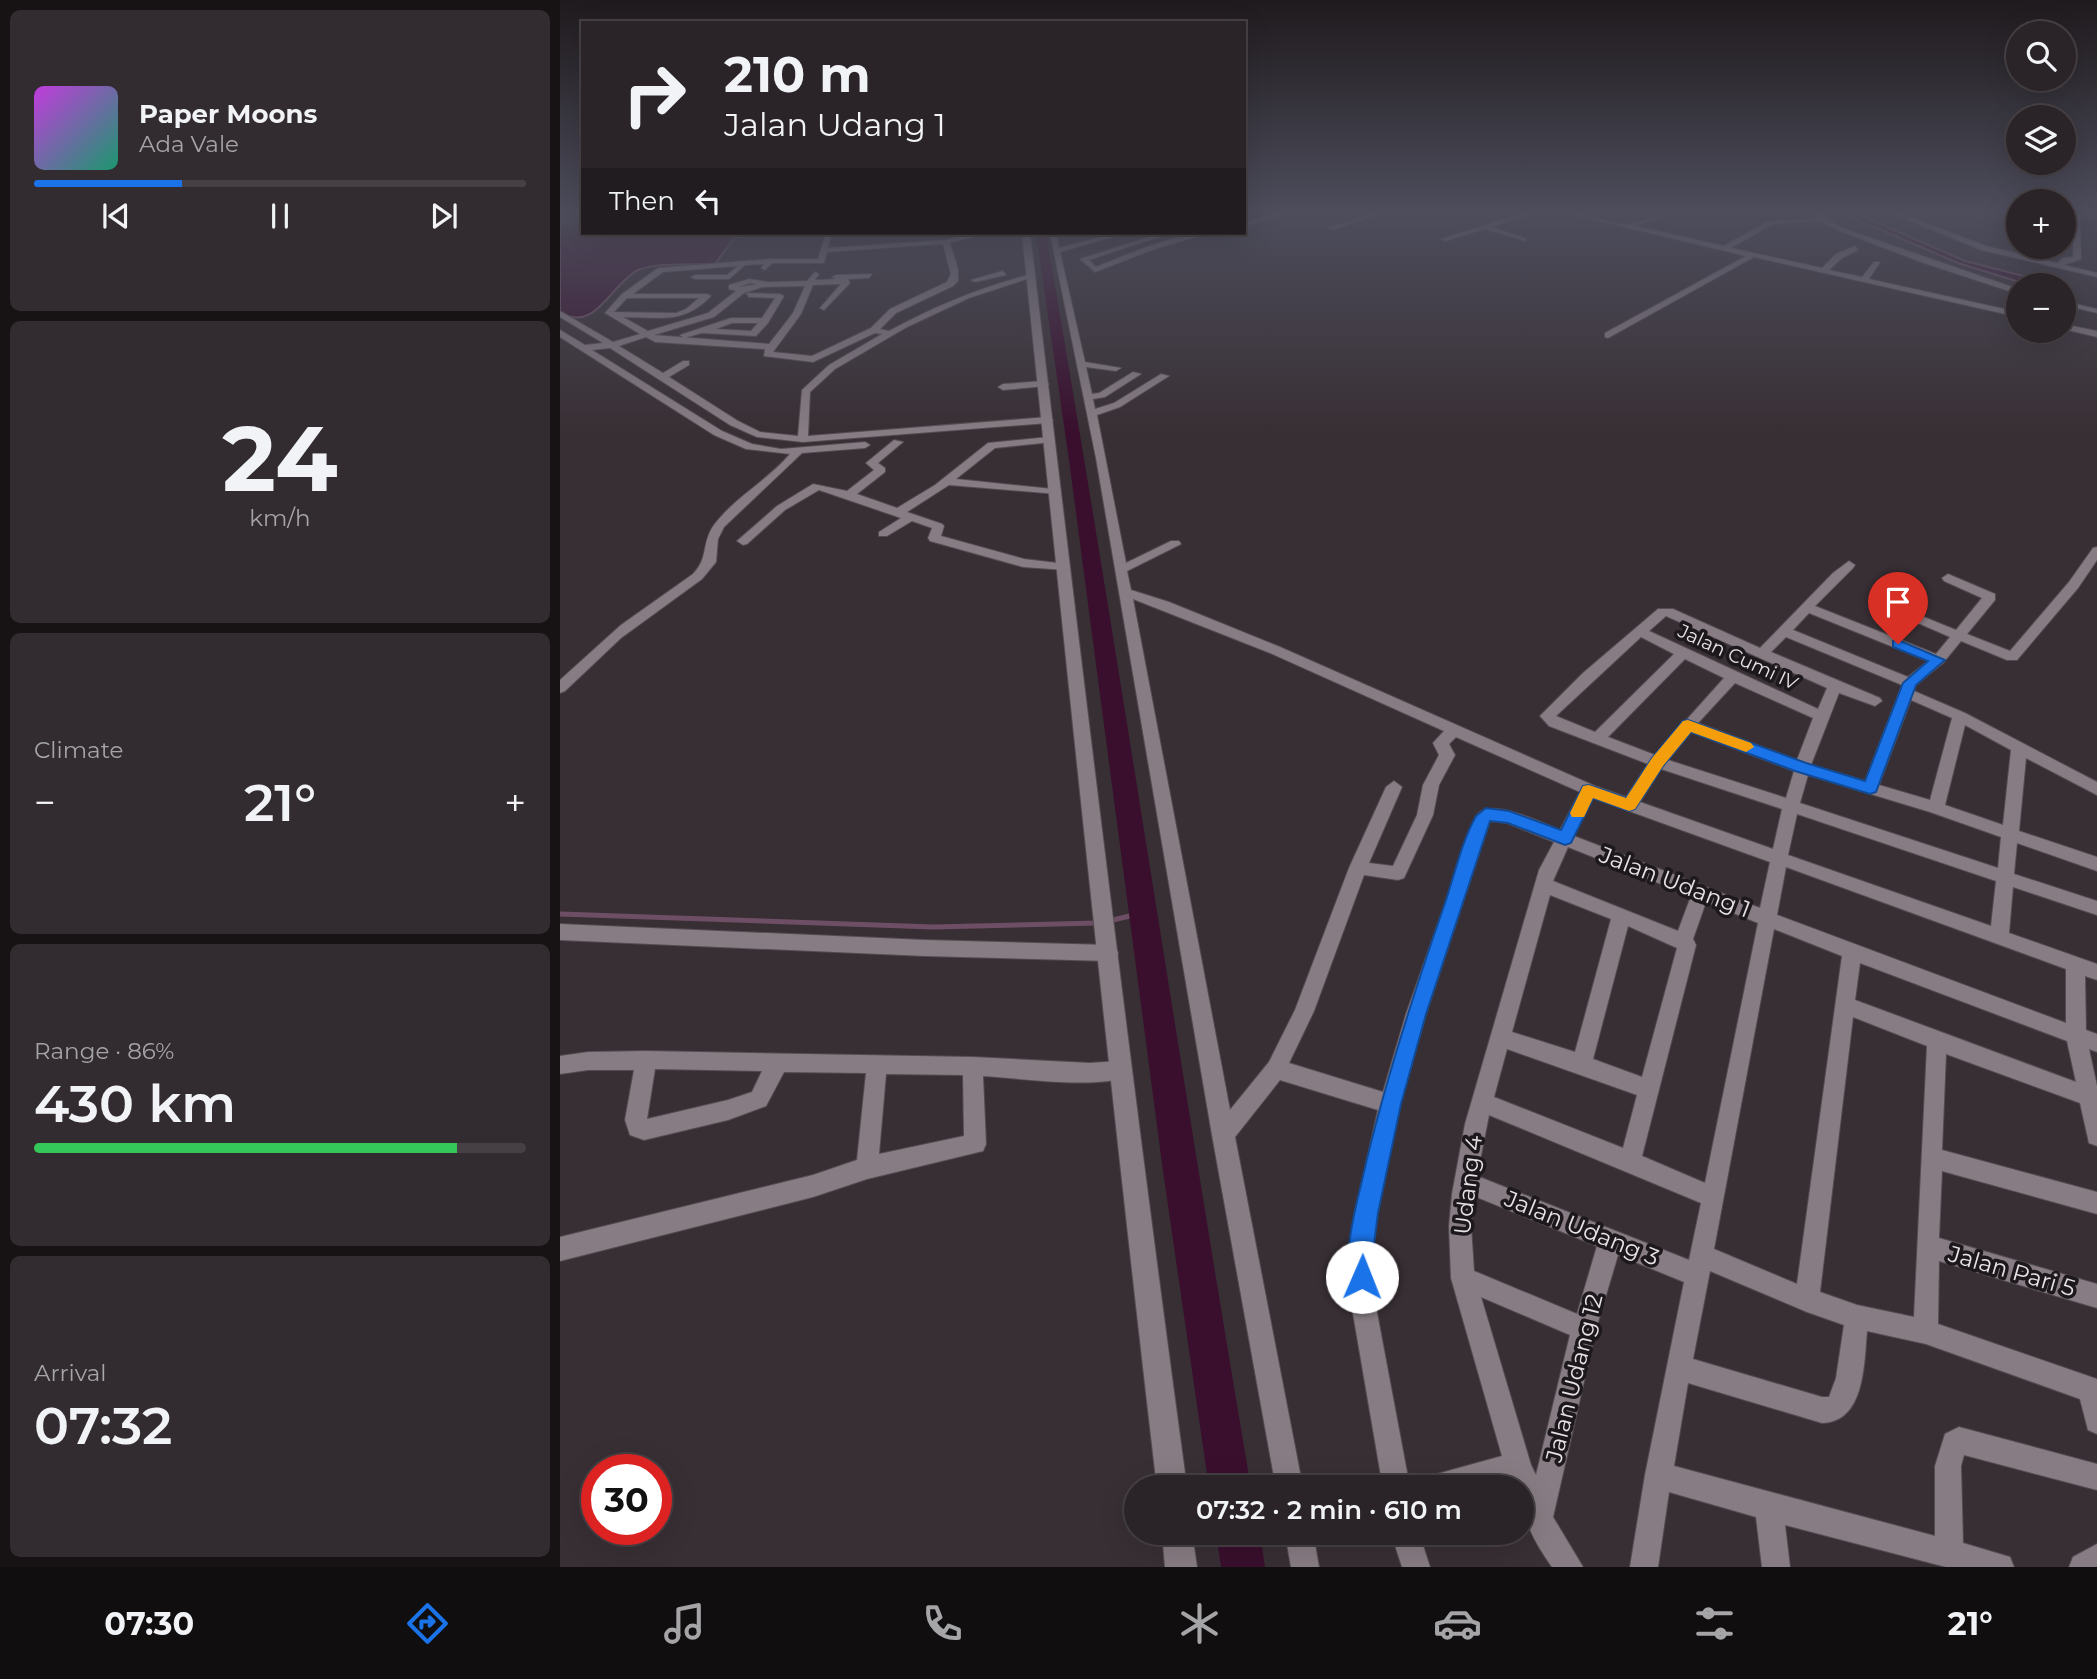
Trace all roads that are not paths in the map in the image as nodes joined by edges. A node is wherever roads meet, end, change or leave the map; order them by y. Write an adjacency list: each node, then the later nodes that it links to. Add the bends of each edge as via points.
1 (750, 286): 13 (street)
2 (811, 286): 16 (street)
3 (844, 286): 17 (street)
4 (943, 286): 35 (street, via 893,311)
5 (991, 286): 37 (street)
6 (1029, 286): 54 (street)
7 (1070, 286): 49 (street)
8 (1696, 286): 41 (street)
9 (1890, 286): 21 (street)
10 (1986, 286): 12 (street)
11 (638, 287): 13 (street); 15 (street)
12 (2006, 290)
13 (736, 291): 14 (street); 40 (street, via 712,315)
14 (761, 295): 19 (street); 31 (street, via 780,296)
15 (625, 296): 20 (street, via 707,297); 24 (street)
16 (805, 298): 17 (street); 46 (street)
17 (835, 298): 23 (street)
18 (1980, 298): 21 (street)
19 (751, 303)
20 (697, 305): 24 (street); 29 (street)
21 (1975, 306): 27 (street)
22 (2076, 306): 25 (street)
23 (824, 308)
24 (614, 311): 29 (street); 32 (street)
25 (2097, 311)
26 (741, 312): 30 (street)
27 (2006, 312)
28 (560, 313): 44 (street)
29 (679, 315): 32 (street)
30 (731, 320): 31 (street); 34 (street)
31 (765, 321): 38 (street)
32 (633, 328): 40 (street)
33 (2076, 329): 39 (street)
34 (702, 330): 38 (street); 42 (street)
35 (874, 330): 37 (street); 46 (street, via 813,359)
36 (560, 333): 45 (street)
37 (888, 333): 59 (street, via 825,370 809,386)
38 (753, 334): 43 (street)
39 (2097, 334)
40 (646, 335): 42 (street); 44 (street)
41 (1608, 335)
42 (667, 340): 43 (street)
43 (739, 345): 46 (street)
44 (609, 346): 45 (street); 53 (street)
45 (586, 348): 59 (street, via 732,440 766,450)
46 (769, 351): 47 (street)
47 (760, 362)
48 (686, 363): 53 (street)
49 (1080, 364): 50 (street); 56 (street)
50 (1116, 368)
51 (1136, 374): 56 (street)
52 (1164, 376): 56 (street, via 1117,405)
53 (663, 377): 59 (street, via 734,423)
54 (1044, 384): 55 (street); 57 (street)
55 (1003, 387)
56 (1090, 405): 72 (street)
57 (1048, 427): 58 (street); 59 (street); 60 (street, via 992,445); 63 (street)
58 (898, 442): 59 (street); 64 (street, via 871,463 881,470)
59 (801, 445): 61 (street, via 787,466)
60 (946, 481): 63 (street); 65 (street)
61 (767, 483): 62 (street); 85 (street, via 719,527 711,541 709,565 698,576 615,636)
62 (790, 492): 64 (street, via 817,486); 67 (street)
63 (1053, 492): 71 (street)
64 (850, 494): 65 (street)
65 (904, 515): 66 (street); 71 (street, via 938,526 934,538 1023,563)
66 (883, 534)
67 (743, 541)
68 (1175, 544): 72 (street)
69 (2097, 551): 79 (street, via 2012,657)
70 (1849, 565): 75 (street)
71 (1062, 566): 118 (street)
72 (1122, 569): 74 (street)
73 (1948, 578): 79 (street, via 1990,596)
74 (1126, 593): 91 (street, via 1275,650); 138 (street)
75 (1806, 607): 78 (street); 82 (street)
76 (1892, 609): 79 (street)
77 (1639, 631): 80 (street, Jalan Cumi IV); 81 (street, via 1668,612); 92 (street, via 1547,717)
78 (1786, 632): 81 (street); 86 (street)
79 (1956, 636): 82 (street)
80 (1683, 653): 83 (street, Jalan Cumi IV); 92 (street)
81 (1762, 653): 84 (street)
82 (1938, 660): 86 (street)
83 (1733, 677): 88 (street, Jalan Cumi IV); 90 (street)
84 (1835, 686): 87 (street); 88 (street)
85 (560, 688)
86 (1909, 688): 89 (street); 97 (street)
87 (1875, 701)
88 (1821, 716): 95 (street)
89 (1959, 716): 93 (street); 102 (street)
90 (1688, 725): 94 (street); 95 (street)
91 (1452, 732): 99 (street); 107 (street, via 1441,743 1447,755 1398,873)
92 (1597, 739): 94 (street)
93 (2019, 748): 98 (street); 103 (street)
94 (1658, 762): 100 (street); 101 (street)
95 (1800, 767): 97 (street); 101 (street)
96 (1394, 787): 107 (street)
97 (1870, 788): 102 (street)
98 (2097, 789)
99 (1589, 790): 100 (street); 104 (street, Udang 4)
100 (1629, 805): 105 (street)
101 (1792, 807): 105 (street); 108 (street)
102 (1936, 808): 103 (street)
103 (2010, 834): 106 (street); 108 (street)
104 (1565, 839): 109 (street, Udang 4); 110 (street, Jalan Udang 1); 137 (street, Jalan Udang 1, via 1501,815 1486,814 1482,820)
105 (1781, 858): 113 (street); 115 (street)
106 (2097, 864)
107 (1358, 868): 132 (street, via 1304,1012)
108 (2005, 878): 111 (street); 115 (street)
109 (1544, 885): 112 (street); 123 (street, Udang 4)
110 (1701, 893): 113 (street, Jalan Udang 1); 116 (street)
111 (2097, 908)
112 (1621, 916): 116 (street); 128 (street)
113 (1766, 918): 117 (street, Jalan Udang 1); 144 (street)
114 (560, 932): 118 (street)
115 (1999, 938): 119 (street)
116 (1683, 941): 134 (street, via 1687,945)
117 (1852, 952): 121 (street); 122 (street, Jalan Udang 1)
118 (1109, 953): 133 (street)
119 (2075, 964): 120 (street); 122 (street)
120 (2097, 972)
121 (1845, 1005): 124 (street); 152 (street)
122 (2076, 1035): 125 (street, Jalan Udang 1); 135 (street)
123 (1501, 1038): 128 (street); 136 (street, Udang 4)
124 (1937, 1041): 135 (street); 140 (street)
125 (2097, 1043)
126 (646, 1060): 127 (street); 127 (street, via 636,1120 644,1130 759,1099); 129 (street)
127 (777, 1064): 130 (street)
128 (1582, 1064): 134 (street)
129 (560, 1065)
130 (877, 1065): 131 (street); 142 (street)
131 (973, 1066): 133 (street); 142 (street, via 975,1144)
132 (1276, 1069): 137 (street); 138 (street)
133 (1119, 1070): 160 (street)
134 (1647, 1090): 141 (street)
135 (2087, 1097): 139 (street)
136 (1482, 1102): 141 (street); 143 (street, Udang 4)
137 (1390, 1104): 162 (street, Jalan Udang 1, via 1362,1252 1363,1302)
138 (1223, 1135): 161 (street)
139 (2097, 1136)
140 (1933, 1158): 145 (street); 147 (street)
141 (1630, 1162): 144 (street)
142 (867, 1168): 148 (street, via 813,1186)
143 (1466, 1182): 146 (street, Jalan Udang 3); 150 (street, Udang 4, via 1460,1226)
144 (1713, 1197): 149 (street)
145 (2097, 1203)
146 (1611, 1239): 149 (street, Jalan Udang 3); 154 (street, Jalan Udang 12)
147 (1927, 1246): 151 (street, Jalan Pari 5); 155 (street)
148 (560, 1249)
149 (1700, 1266): 152 (street, Jalan Udang 3); 156 (street)
150 (1463, 1278): 154 (street); 159 (street, Udang 4)
151 (2097, 1296)
152 (1807, 1300): 153 (street, Jalan Udang 3)
153 (1857, 1317): 155 (street, Jalan Udang 3); 156 (street, via 1846,1390 1836,1409 1822,1410)
154 (1584, 1329): 167 (street, Jalan Udang 12)
155 (1926, 1332): 157 (street, Jalan Udang 3)
156 (1679, 1368): 164 (street)
157 (2094, 1391): 158 (street)
158 (2097, 1421)
159 (1518, 1465): 163 (street); 167 (street, Udang 4)
160 (1170, 1475)
161 (1288, 1475)
162 (1395, 1475)
163 (1483, 1475)
164 (1658, 1475): 166 (street); 177 (street)
165 (2097, 1477): 171 (street, via 1959,1440 1948,1466)
166 (1769, 1507): 171 (street); 178 (street)
167 (1539, 1518): 176 (street, Udang 4)
168 (1178, 1545): 173 (street)
169 (1301, 1545): 174 (street)
170 (1409, 1545): 175 (street)
171 (1949, 1552): 179 (street)
172 (2097, 1558): 180 (street)
173 (1181, 1567)
174 (1305, 1567)
175 (1416, 1567)
176 (1569, 1567)
177 (1644, 1567)
178 (1776, 1567)
179 (2000, 1567)
180 (2083, 1567)

